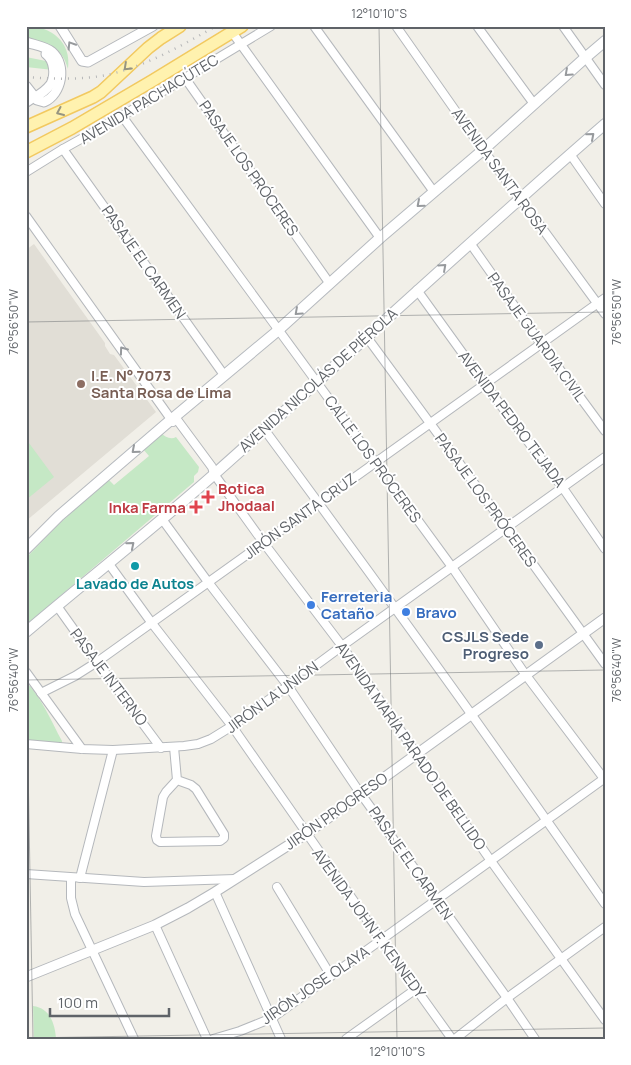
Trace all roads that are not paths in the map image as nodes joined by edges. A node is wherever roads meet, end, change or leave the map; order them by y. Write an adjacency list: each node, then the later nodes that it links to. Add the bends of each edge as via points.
1 (60, 26): 2 (street, one-way to 1, via 88,62 82,61)
2 (153, 26)
3 (180, 26): 23 (main road, AVENIDA PACHACÚTEC, one-way to 23, via 161,38 93,97)
4 (271, 26): 12 (street, AVENIDA PACHACÚTEC)
5 (314, 26): 29 (street)
6 (396, 26): 25 (street, AVENIDA SANTA ROSA)
7 (477, 26): 20 (street)
8 (563, 26): 14 (street)
9 (237, 29): 12 (street); 26 (main road, AVENIDA PACHACÚTEC)
10 (605, 41): 14 (main road)
11 (26, 42): 18 (street, via 50,50 58,59 60,68 60,82 52,97 44,102)
12 (241, 44): 15 (street, AVENIDA PACHACÚTEC); 33 (street)
13 (26, 48): 18 (street, via 46,54 53,67 51,83)
14 (585, 58): 16 (street); 20 (main road, one-way to 20)
15 (185, 78): 21 (street, AVENIDA PACHACÚTEC); 35 (street, PASAJE LOS PRÓCERES)
16 (605, 85)
17 (26, 86): 18 (street)
18 (35, 98): 19 (street)
19 (26, 103)
20 (534, 104): 25 (main road)
21 (122, 116): 24 (street, AVENIDA PACHACÚTEC); 40 (street, CALLE LOS PRÓCERES)
22 (605, 124): 27 (main road, AVENIDA NICOLÁS DE PIÉROLA, one-way to 22)
23 (26, 127)
24 (63, 149): 28 (street, AVENIDA PACHACÚTEC); 43 (street, PASAJE EL CARMEN)
25 (483, 150): 29 (main road); 30 (street, AVENIDA SANTA ROSA)
26 (26, 152)
27 (570, 154): 30 (main road, AVENIDA NICOLÁS DE PIÉROLA); 31 (street)
28 (26, 172)
29 (434, 192): 33 (main road, one-way to 33)
30 (520, 198): 34 (main road, AVENIDA NICOLÁS DE PIÉROLA); 38 (street, AVENIDA SANTA ROSA)
31 (605, 204)
32 (26, 216): 46 (street, AVENIDA MARÍA PARADO DE BELLIDO, one-way to 32)
33 (380, 238): 35 (main road)
34 (470, 243): 36 (main road, AVENIDA NICOLÁS DE PIÉROLA, one-way to 34); 42 (street, PASAJE GUARDIA CIVIL)
35 (330, 284): 40 (main road, one-way to 40)
36 (417, 290): 41 (main road, AVENIDA NICOLÁS DE PIÉROLA); 45 (street, AVENIDA PEDRO TEJADA)
37 (605, 298): 38 (street, JIRÓN SANTA CRUZ)
38 (596, 304): 39 (street, AVENIDA SANTA ROSA); 42 (street, JIRÓN SANTA CRUZ)
39 (605, 314)
40 (279, 329): 43 (main road); 44 (street, CALLE LOS PRÓCERES)
41 (366, 336): 44 (main road, AVENIDA NICOLÁS DE PIÉROLA); 47 (street, PASAJE LOS PRÓCERES)
42 (540, 344): 45 (street, JIRÓN SANTA CRUZ); 49 (street, PASAJE GUARDIA CIVIL)
43 (224, 375): 46 (main road)
44 (316, 382): 48 (main road, AVENIDA NICOLÁS DE PIÉROLA); 51 (street, CALLE LOS PRÓCERES)
45 (484, 383): 47 (street, JIRÓN SANTA CRUZ); 53 (street, AVENIDA PEDRO TEJADA)
46 (172, 418): 52 (street, AVENIDA MARÍA PARADO DE BELLIDO); 58 (main road, one-way to 58, via 59,516)
47 (430, 423): 51 (street, JIRÓN SANTA CRUZ); 56 (street, PASAJE LOS PRÓCERES)
48 (264, 429): 52 (main road, AVENIDA NICOLÁS DE PIÉROLA); 54 (street)
49 (605, 431)
50 (605, 457): 53 (street, JIRÓN LA UNIÓN)
51 (375, 462): 54 (street, JIRÓN SANTA CRUZ); 61 (street, CALLE LOS PRÓCERES)
52 (214, 474): 55 (main road, AVENIDA NICOLÁS DE PIÉROLA); 57 (street, AVENIDA MARÍA PARADO DE BELLIDO)
53 (563, 488): 56 (street, JIRÓN LA UNIÓN); 59 (street, AVENIDA PEDRO TEJADA)
54 (318, 503): 57 (street, JIRÓN SANTA CRUZ); 64 (street)
55 (162, 519): 60 (main road, AVENIDA NICOLÁS DE PIÉROLA, one-way to 55); 62 (street, PASAJE EL CARMEN)
56 (507, 528): 61 (street, JIRÓN LA UNIÓN); 68 (street, PASAJE LOS PRÓCERES)
57 (263, 542): 62 (street, JIRÓN SANTA CRUZ); 69 (street, AVENIDA MARÍA PARADO DE BELLIDO)
58 (26, 549)
59 (605, 549)
60 (109, 564): 63 (main road, AVENIDA NICOLÁS DE PIÉROLA); 66 (street, AVENIDA JOHN F. KENNEDY)
61 (452, 567): 64 (street, JIRÓN LA UNIÓN); 73 (street, CALLE LOS PRÓCERES)
62 (208, 582): 66 (street, JIRÓN SANTA CRUZ); 74 (street, PASAJE EL CARMEN)
63 (57, 606): 67 (main road, AVENIDA NICOLÁS DE PIÉROLA); 70 (street, PASAJE INTERNO)
64 (396, 608): 69 (street, JIRÓN LA UNIÓN); 76 (street)
65 (605, 618): 68 (street, JIRÓN PROGRESO)
66 (152, 622): 70 (street, JIRÓN SANTA CRUZ); 77 (street, AVENIDA JOHN F. KENNEDY)
67 (26, 632)
68 (583, 633): 71 (street, PASAJE LOS PRÓCERES); 73 (street, JIRÓN PROGRESO)
69 (342, 646): 74 (street, JIRÓN LA UNIÓN); 83 (street, AVENIDA MARÍA PARADO DE BELLIDO)
70 (97, 662): 75 (street, JIRÓN SANTA CRUZ); 80 (street, PASAJE INTERNO)
71 (605, 664)
72 (26, 672): 75 (street)
73 (525, 674): 76 (street, JIRÓN PROGRESO); 84 (street, CALLE LOS PRÓCERES)
74 (288, 686): 77 (street, JIRÓN LA UNIÓN); 86 (street, PASAJE EL CARMEN)
75 (41, 694): 81 (street)
76 (470, 714): 83 (street, JIRÓN PROGRESO); 87 (street)
77 (232, 726): 79 (street, JIRÓN LA UNIÓN, via 211,740); 88 (street, AVENIDA JOHN F. KENNEDY)
78 (26, 744): 81 (street, JIRÓN LA UNIÓN)
79 (174, 747): 80 (street, JIRÓN LA UNIÓN); 85 (street)
80 (161, 748): 82 (street, JIRÓN LA UNIÓN)
81 (82, 749): 82 (street, JIRÓN LA UNIÓN)
82 (113, 750): 92 (street)
83 (416, 754): 86 (street, JIRÓN PROGRESO); 89 (street, AVENIDA MARÍA PARADO DE BELLIDO)
84 (605, 779): 87 (street, JIRÓN JOSE OLAYA)
85 (177, 780): 85 (street, via 163,797 157,840 220,841 224,838 196,788)
86 (361, 794): 88 (street, JIRÓN PROGRESO); 96 (street, PASAJE EL CARMEN)
87 (547, 820): 89 (street, JIRÓN JOSE OLAYA); 97 (street)
88 (306, 834): 93 (street, JIRÓN PROGRESO); 100 (street, AVENIDA JOHN F. KENNEDY)
89 (491, 861): 96 (street, JIRÓN JOSE OLAYA); 102 (street, AVENIDA MARÍA PARADO DE BELLIDO)
90 (26, 874): 91 (street)
91 (71, 878): 92 (street); 101 (street, via 75,914)
92 (80, 878): 93 (street, via 144,882)
93 (234, 879): 95 (street, JIRÓN PROGRESO)
94 (277, 887): 103 (street)
95 (215, 892): 98 (street, JIRÓN PROGRESO); 107 (street)
96 (436, 900): 100 (street, JIRÓN JOSE OLAYA); 106 (street, PASAJE EL CARMEN)
97 (605, 904)
98 (155, 925): 101 (street, JIRÓN PROGRESO); 110 (street)
99 (605, 927): 102 (street)
100 (381, 940): 103 (street, JIRÓN JOSE OLAYA); 105 (street, AVENIDA JOHN F. KENNEDY)
101 (91, 950): 104 (street, JIRÓN PROGRESO); 109 (street)
102 (560, 959): 106 (street); 108 (street, AVENIDA MARÍA PARADO DE BELLIDO)
103 (331, 976): 107 (street, JIRÓN JOSE OLAYA)
104 (26, 977)
105 (416, 989): 113 (street); 114 (street, AVENIDA JOHN F. KENNEDY)
106 (507, 998): 114 (street); 115 (street, PASAJE EL CARMEN)
107 (272, 1018): 111 (street, JIRÓN JOSE OLAYA); 112 (street)
108 (605, 1020)
109 (134, 1039)
110 (207, 1039)
111 (213, 1039)
112 (281, 1039)
113 (346, 1039)
114 (454, 1039)
115 (535, 1039)

